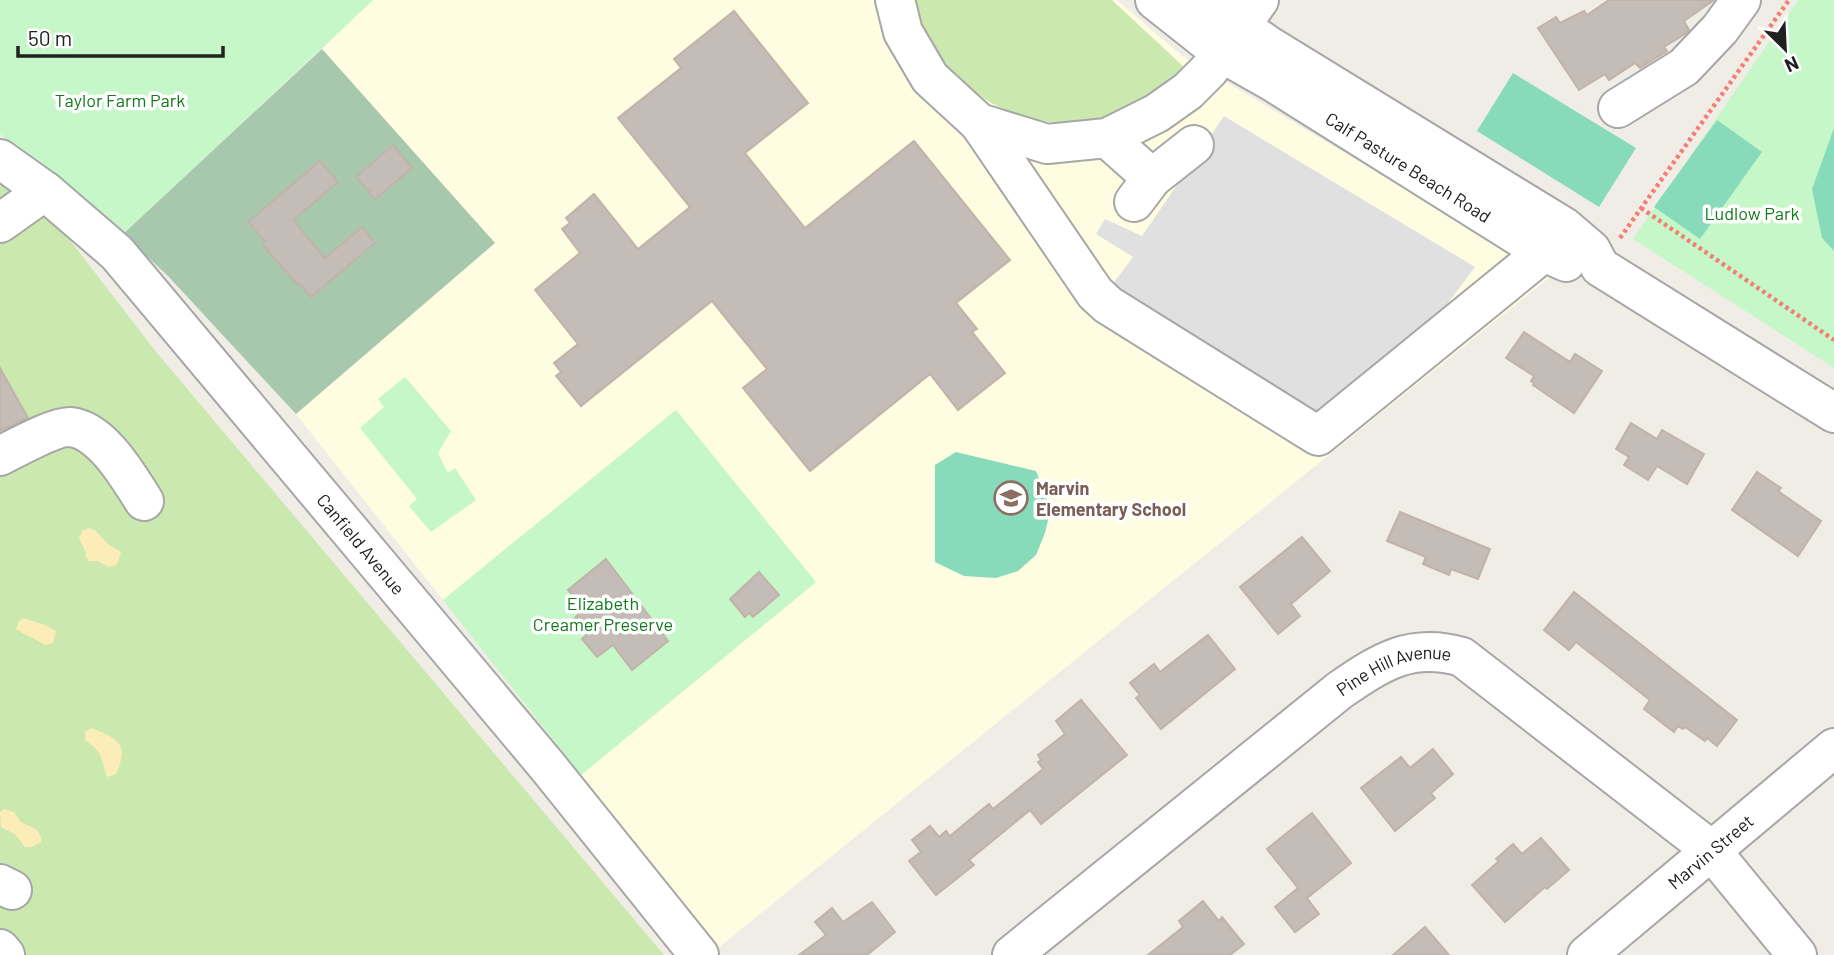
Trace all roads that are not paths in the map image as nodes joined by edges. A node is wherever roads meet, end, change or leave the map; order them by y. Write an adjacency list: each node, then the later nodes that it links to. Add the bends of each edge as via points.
1 (895, 0): 7 (street, via 903,32 930,78)
2 (1155, 0): 5 (street, Calf Pasture Beach Road)
3 (1203, 0): 5 (street, Calf Pasture Beach Road)
4 (1741, 0): 6 (street, via 1684,67)
5 (1240, 27): 8 (street, via 1188,91); 13 (street, Calf Pasture Beach Road, via 1273,82); 14 (street, Calf Pasture Beach Road, via 1564,227 1591,250)
6 (1618, 108)
7 (979, 122): 8 (street, via 1047,144); 13 (street, via 1095,293 1318,436)
8 (1107, 138): 9 (street, via 1143,190)
9 (1194, 145)
10 (4, 168): 11 (street, Canfield Avenue)
11 (45, 191): 12 (street); 22 (street, Canfield Avenue, via 117,253 548,767)
12 (0, 223)
13 (1544, 252): 14 (street, Calf Pasture Beach Road, via 1580,267)
14 (1610, 252): 15 (street, Calf Pasture Beach Road)
15 (1834, 413)
16 (0, 456): 17 (street, via 68,427 93,435)
17 (144, 501)
18 (1834, 748): 19 (street, Marvin Street)
19 (1710, 849): 23 (street, Pine Hill Avenue, via 1461,657 1441,651 1406,654 1377,665 1340,690); 24 (street, Marvin Street); 25 (street, Pine Hill Avenue)
20 (0, 949): 21 (street)
21 (5, 955)
22 (699, 955)
23 (1012, 955)
24 (1587, 955)
25 (1797, 955)

